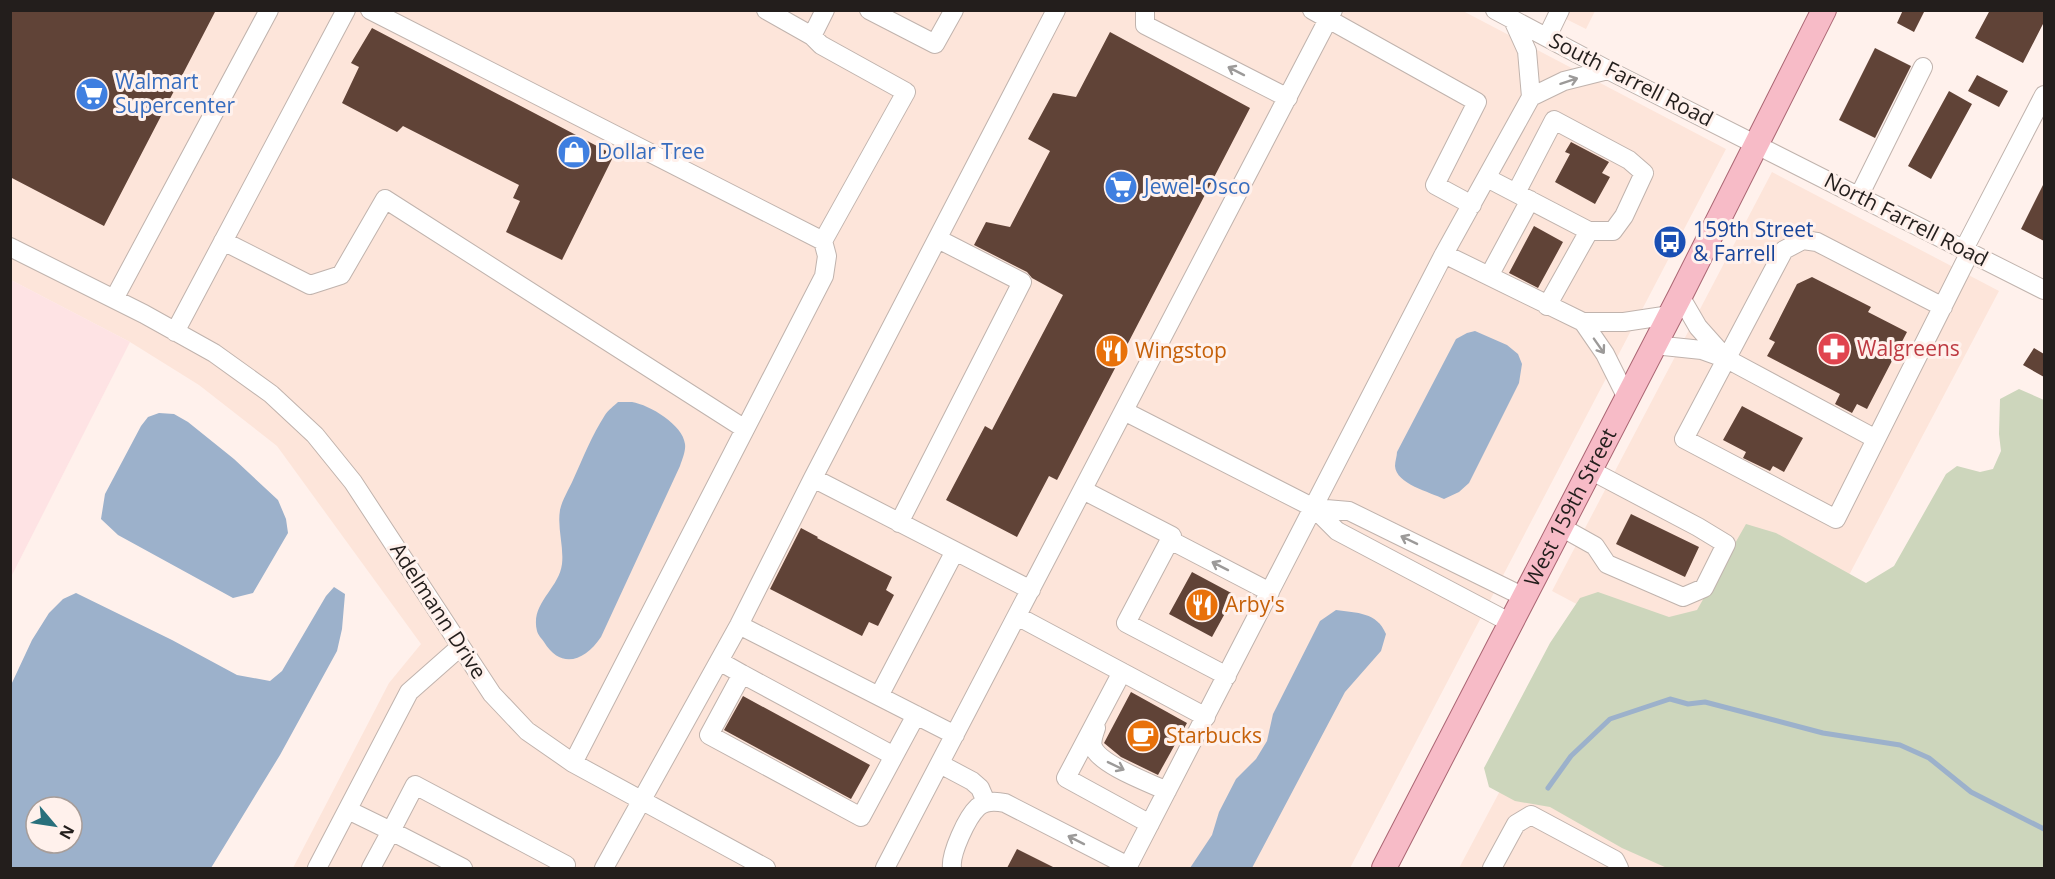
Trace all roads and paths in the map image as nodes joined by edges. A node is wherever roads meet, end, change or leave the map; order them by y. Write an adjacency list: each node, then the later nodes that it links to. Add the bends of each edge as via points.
1 (269, 10): 37 (street)
2 (345, 10): 31 (street)
3 (370, 10): 30 (street)
4 (766, 10): 16 (street)
5 (825, 10): 16 (street)
6 (954, 10): 13 (street, via 935,44)
7 (1056, 10): 29 (street)
8 (1145, 10): 21 (street, one-way to 8, via 1145,25)
9 (1312, 10): 14 (street)
10 (1495, 10): 15 (street, South Farrell Road)
11 (1560, 10): 17 (street)
12 (1824, 10): 23 (main road, West 159th Street)
13 (879, 13)
14 (1331, 15): 21 (street); 27 (street, via 1477,102 1435,185)
15 (1513, 20): 17 (street, South Farrell Road); 20 (street, via 1527,51)
16 (812, 36): 30 (street, via 821,45 906,92)
17 (1547, 37): 19 (street, South Farrell Road)
18 (1923, 67): 25 (street)
19 (1608, 70): 20 (street, one-way to 19, via 1564,81); 23 (street, South Farrell Road)
20 (1531, 97): 24 (street)
21 (1288, 98): 46 (street)
22 (2044, 98): 33 (street)
23 (1762, 147): 25 (street, North Farrell Road); 38 (main road, West 159th Street)
24 (1487, 178): 26 (street); 27 (street)
25 (1859, 196): 33 (street, North Farrell Road)
26 (1523, 197): 28 (street); 28 (street, via 1554,120 1629,160 1644,173 1613,231); 35 (street)
27 (1472, 205): 34 (street)
28 (1589, 231): 39 (street)
29 (938, 239): 50 (street); 53 (street, via 1022,282)
30 (823, 241): 47 (street, via 827,256 824,276)
31 (223, 242): 42 (street); 47 (street, via 310,285 341,275 385,199)
32 (10, 247): 37 (street, Adelmann Drive)
33 (1967, 251): 36 (street, North Farrell Road); 40 (street)
34 (1444, 254): 35 (street); 52 (street)
35 (1489, 276): 39 (street)
36 (2044, 290)
37 (114, 299): 42 (street, Adelmann Drive)
38 (1675, 305): 41 (street, via 1624,322); 43 (main road, West 159th Street); 44 (street)
39 (1547, 306): 41 (street)
40 (1943, 307): 44 (street, via 1817,242 1803,240 1784,250); 48 (street)
41 (1582, 322): 45 (street, one-way to 45, via 1605,354)
42 (175, 332): 63 (street, Adelmann Drive, via 214,353 271,394 315,435 353,482)
43 (1654, 345): 44 (street, via 1702,350); 45 (main road, West 159th Street)
44 (1726, 359): 48 (street); 48 (street, via 1684,439 1836,519)
45 (1627, 398): 49 (main road, West 159th Street)
46 (1124, 411): 51 (street); 52 (street)
47 (745, 429): 74 (street)
48 (1876, 440)
49 (1590, 470): 54 (main road, West 159th Street); 54 (street, via 1726,544 1704,588 1683,597 1607,564 1595,546)
50 (813, 478): 53 (street); 62 (street)
51 (1083, 490): 55 (street, via 1172,536); 57 (street)
52 (1314, 507): 58 (street); 59 (street, one-way to 52, via 1349,511); 61 (street, via 1337,531)
53 (899, 523): 56 (street)
54 (1561, 527): 59 (main road, West 159th Street)
55 (1170, 540): 58 (street, one-way to 55); 67 (street, via 1126,623)
56 (955, 551): 57 (street); 68 (street)
57 (1031, 590): 60 (street)
58 (1270, 592): 67 (street)
59 (1524, 597): 61 (main road, West 159th Street)
60 (1017, 616): 65 (street); 72 (street)
61 (1511, 622): 91 (main road, West 159th Street)
62 (739, 625): 64 (street); 68 (street)
63 (460, 647): 74 (street, Adelmann Drive, via 492,694 526,731); 79 (street, via 409,692)
64 (719, 661): 66 (street); 77 (street)
65 (1122, 672): 70 (street); 71 (street)
66 (742, 674): 73 (street); 73 (street, via 709,735 790,779 861,817)
67 (1227, 676): 70 (street)
68 (879, 696): 69 (street)
69 (916, 715): 72 (street); 73 (street)
70 (1206, 717): 76 (street)
71 (1098, 720): 76 (street, one-way to 76, via 1094,750 1106,761); 80 (street, via 1066,778)
72 (955, 735): 75 (street)
73 (894, 756)
74 (573, 763): 77 (street, Adelmann Drive)
75 (940, 764): 78 (street, via 972,781); 89 (street)
76 (1167, 791): 80 (street)
77 (641, 801): 87 (street); 88 (street, Adelmann Drive)
78 (986, 802): 82 (street, one-way to 78, via 1005,803); 90 (street, via 977,808 956,845)
79 (348, 810): 81 (street); 83 (street)
80 (1150, 824): 82 (street)
81 (391, 831): 84 (street); 85 (street); 86 (street, via 415,785 566,865)
82 (1128, 867)
83 (317, 868)
84 (371, 868)
85 (463, 868)
86 (564, 868)
87 (604, 868)
88 (766, 868)
89 (885, 868)
90 (952, 868)
91 (1384, 868)
92 (1492, 868): 93 (street, via 1516,824 1531,815 1615,860)
93 (1619, 868)

